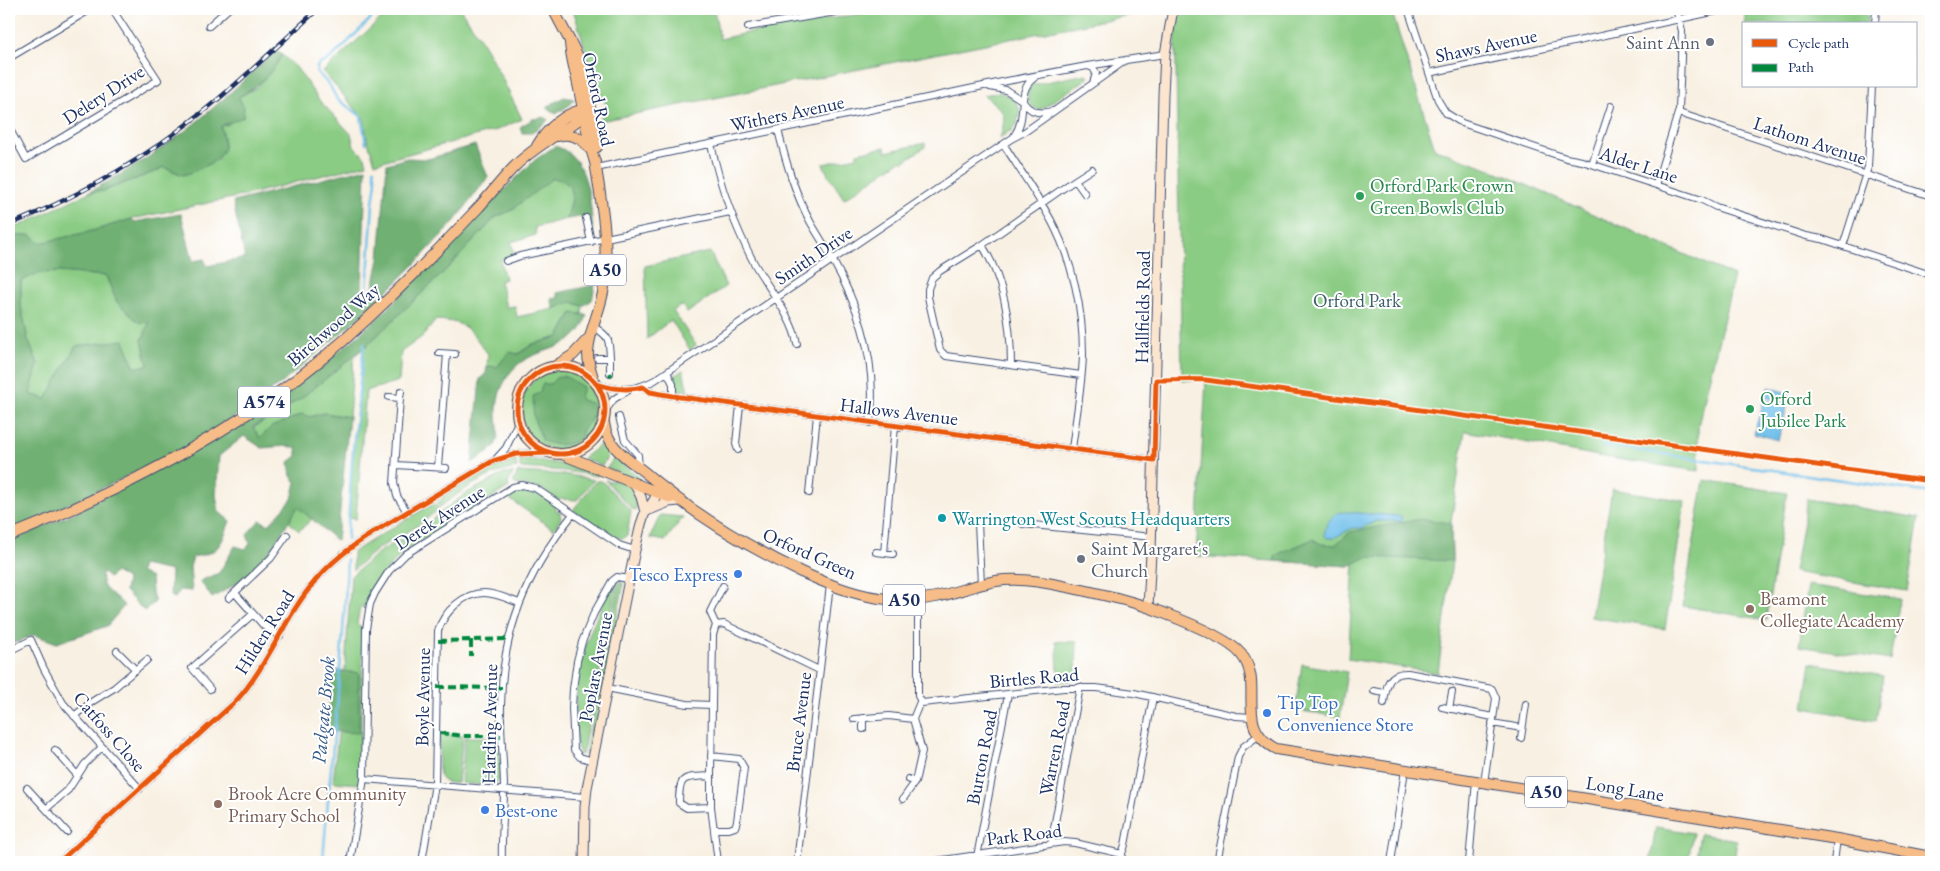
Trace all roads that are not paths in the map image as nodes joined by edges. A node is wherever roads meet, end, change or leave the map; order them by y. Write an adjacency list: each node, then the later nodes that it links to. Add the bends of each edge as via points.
1 (91, 9): 16 (street)
2 (112, 9): 29 (street, Delery Drive, via 158,80 26,159)
3 (228, 9): 13 (street)
4 (552, 9): 27 (main road, Orford Road / A50, via 570,43)
5 (853, 9): 14 (street)
6 (1172, 9): 15 (street, Hallfields Road)
7 (1408, 9): 19 (street, Alder Lane)
8 (1676, 9): 11 (street)
9 (1726, 9): 11 (street, Shaws Avenue)
10 (1876, 9): 12 (street)
11 (1679, 19): 19 (street, Shaws Avenue); 28 (street, via 1682,31)
12 (1875, 22)
13 (209, 26)
14 (748, 27)
15 (1165, 54): 17 (street, Withers Avenue); 85 (street, Hallfields Road)
16 (9, 58)
17 (1126, 60): 18 (street, Withers Avenue); 21 (street, Smith Drive)
18 (1087, 66): 20 (street, Withers Avenue); 21 (street, via 1096,73)
19 (1429, 73): 37 (street, Alder Lane, via 1442,109 1456,120)
20 (1037, 76): 22 (street, Withers Avenue); 24 (street, via 1026,85)
21 (1092, 84): 26 (street, Smith Drive)
22 (983, 87): 24 (street, Withers Avenue, via 1006,90); 30 (street, Withers Avenue)
23 (1872, 88): 40 (street)
24 (1023, 102): 26 (street, Withers Avenue, via 1036,112); 32 (street, via 1022,121)
25 (1611, 106): 37 (street)
26 (1053, 110): 32 (street, Smith Drive)
27 (586, 112): 31 (main road, Birchwood Way / A574); 35 (main road, Birchwood Way / A574, via 570,114 545,134); 36 (main road, Orford Road / A50); 38 (main road, Orford Road / A50, via 597,146)
28 (1679, 113): 40 (street, Lathom Avenue); 42 (street)
29 (9, 128)
30 (778, 130): 33 (street, Withers Avenue); 52 (street, via 796,188)
31 (556, 136): 35 (main road, Birchwood Way / A574); 36 (main road, via 574,135)
32 (1012, 139): 34 (street, Smith Drive)
33 (711, 144): 38 (street, Withers Avenue); 46 (street)
34 (1004, 144): 45 (street); 52 (street, Smith Drive)
35 (537, 146): 102 (main road, Birchwood Way / A574, via 397,292 298,378 247,414 165,463)
36 (591, 150): 38 (main road, Orford Road / A50)
37 (1592, 164): 42 (street, Alder Lane)
38 (596, 165): 48 (main road, Orford Road / A50)
39 (1092, 169): 41 (street)
40 (1866, 174): 44 (street, Lathom Avenue); 51 (street)
41 (1075, 180): 43 (street); 45 (street)
42 (1656, 185): 51 (street, Alder Lane)
43 (1085, 194)
44 (1931, 196)
45 (1041, 204): 50 (street); 67 (street, via 1064,249 1075,287 1082,338)
46 (730, 212): 48 (street); 55 (street)
47 (586, 218): 49 (street)
48 (606, 238): 49 (street); 56 (main road, Orford Road / A50, via 604,288)
49 (591, 242): 53 (street)
50 (982, 245): 63 (street, via 1002,287); 63 (street, via 940,271 929,285 928,297 938,346 946,356)
51 (1843, 246): 54 (street, Alder Lane)
52 (833, 259): 55 (street, Smith Drive); 79 (street, via 849,290 866,338 872,387)
53 (506, 261)
54 (1931, 275)
55 (776, 298): 57 (street); 65 (street, Smith Drive)
56 (592, 332): 62 (street, via 604,334 610,340); 64 (main road, Orford Road / A50, via 573,355); 68 (main road, Orford Road / A50, via 588,361)
57 (797, 344)
58 (438, 353): 59 (street)
59 (447, 354): 60 (street); 88 (street)
60 (455, 354)
61 (597, 358): 62 (street)
62 (610, 358): 66 (street)
63 (1011, 365): 67 (street)
64 (555, 366): 68 (main road, via 576,368); 77 (main road, A50, via 537,373 524,386 517,403)
65 (667, 372): 69 (street, Smith Drive); 71 (street, via 672,380)
66 (610, 373)
67 (1081, 375): 81 (street)
68 (595, 382): 70 (street, Smith Drive); 74 (main road, A50, via 602,392)
69 (643, 387): 70 (street, Smith Drive); 71 (street, Hallows Avenue, via 650,392)
70 (628, 390): 74 (street, Smith Drive, via 617,396)
71 (673, 396): 73 (street, Hallows Avenue)
72 (389, 397): 87 (street, via 401,395)
73 (740, 405): 75 (street, Hallows Avenue); 82 (street)
74 (606, 410): 78 (main road, A50)
75 (817, 415): 79 (street, Hallows Avenue); 94 (street)
76 (619, 417): 90 (street, Orford Green, via 625,440 638,455)
77 (518, 422): 83 (main road, A50, via 533,445); 86 (street, Hilden Road, via 506,448)
78 (604, 423): 84 (main road, A50, via 589,445); 90 (main road, Orford Green / A50, via 610,442)
79 (870, 423): 80 (street, Hallows Avenue)
80 (895, 426): 81 (street, Hallows Avenue); 106 (street)
81 (1072, 449): 85 (street, Hallows Avenue)
82 (738, 450)
83 (549, 453): 84 (main road, A50); 86 (street, Hilden Road, via 516,454)
84 (564, 455): 92 (main road, Orford Green / A50)
85 (1154, 460): 103 (street, Hallfields Road)
86 (493, 462): 97 (street, Hilden Road)
87 (396, 465): 88 (street); 97 (street, via 395,490)
88 (438, 467): 89 (street)
89 (446, 468)
90 (639, 468): 91 (main road, Orford Green / A50)
91 (654, 480): 93 (street); 95 (main road, Orford Green / A50)
92 (634, 483): 93 (main road, Orford Green / A50); 96 (street)
93 (657, 493): 95 (main road, Orford Green / A50); 96 (street, Poplars Avenue)
94 (809, 494)
95 (679, 501): 96 (street); 110 (main road, Orford Green / A50, via 778,561)
96 (646, 511): 104 (street, Poplars Avenue)
97 (407, 512): 119 (street, Hilden Road, via 336,558 300,600)
98 (573, 514): 104 (street, Derek Avenue, via 619,545); 115 (street, Harding Avenue, via 545,553); 155 (street, Derek Avenue, via 535,488 517,486 415,547 381,580 366,629)
99 (978, 523): 109 (street)
100 (1023, 524): 103 (street)
101 (286, 535): 112 (street, via 271,558)
102 (9, 536)
103 (1152, 537): 116 (street, Hallfields Road)
104 (635, 550): 108 (street, Poplars Avenue)
105 (876, 552): 106 (street)
106 (884, 553): 107 (street)
107 (893, 554)
108 (629, 579): 126 (street, Poplars Avenue); 150 (street, Poplars Avenue, via 618,577 612,582 590,623 577,661 572,708 574,747 577,755)
109 (981, 584): 114 (main road, Orford Green / A50); 116 (main road, Orford Green / A50, via 1032,580)
110 (830, 585): 114 (main road, Orford Green / A50, via 879,598); 124 (street, Bruce Avenue)
111 (723, 586): 118 (street, via 710,612)
112 (235, 593): 113 (street); 117 (street)
113 (229, 598)
114 (918, 600): 133 (street)
115 (519, 603): 158 (street, Boyle Avenue, via 492,594 477,594 454,606 441,621 438,631); 161 (street, Harding Avenue, via 508,638 502,688)
116 (1148, 607): 138 (main road, Orford Green / A50, via 1237,649 1247,663 1251,678)
117 (253, 614): 119 (street, via 267,629); 127 (street, via 192,668)
118 (716, 625): 124 (street, via 724,624); 136 (street)
119 (280, 636): 160 (street, Hilden Road, via 256,676 236,701)
120 (9, 651): 137 (street, Catfoss Close, via 31,640 63,703)
121 (118, 651): 123 (street)
122 (147, 660): 123 (street)
123 (136, 670): 137 (street)
124 (819, 670): 179 (street, Bruce Avenue)
125 (1080, 687): 131 (street, Birtles Road); 132 (street, Birtles Road); 169 (street, Warren Road)
126 (607, 688): 136 (street, via 687,704); 150 (street, Poplars Avenue)
127 (210, 689)
128 (1374, 692): 130 (street)
129 (1452, 692): 142 (street, via 1446,708)
130 (1385, 693): 134 (street); 142 (street, via 1397,673 1492,689 1496,698)
131 (1008, 694): 133 (street, Birtles Road, via 926,704); 171 (street, Burton Road)
132 (1153, 697): 138 (street, Birtles Road); 170 (street)
133 (920, 702): 141 (street)
134 (1384, 703)
135 (1526, 704): 143 (street)
136 (712, 705): 149 (street)
137 (74, 716): 147 (street, Catfoss Close)
138 (1251, 717): 145 (main road, A50)
139 (863, 718): 140 (street); 141 (street, via 889,716); 144 (street)
140 (854, 719)
141 (913, 719): 156 (street, via 922,751)
142 (1492, 720): 143 (street); 157 (street)
143 (1522, 728): 146 (street)
144 (864, 729)
145 (1259, 734): 151 (main road, Long Lane / A50, via 1279,750); 183 (street, via 1243,747 1238,756)
146 (1521, 738)
147 (102, 746): 152 (street); 160 (street, Catfoss Close)
148 (54, 750): 152 (street)
149 (711, 756): 153 (street); 166 (street, via 739,759 744,768 735,827)
150 (593, 761): 162 (street, Poplars Avenue)
151 (1405, 770): 157 (main road, Long Lane / A50); 184 (street)
152 (77, 775): 165 (street, via 68,790)
153 (711, 776): 164 (street); 164 (street, via 687,777 682,781 679,803 687,808)
154 (908, 779): 156 (street)
155 (364, 780): 158 (street); 174 (street, Derek Avenue)
156 (916, 782): 163 (street)
157 (1480, 782): 168 (main road, Long Lane / A50); 185 (street)
158 (436, 784): 161 (street); 175 (street, Boyle Avenue)
159 (27, 788): 165 (street)
160 (140, 788): 173 (street, Hilden Road)
161 (504, 790): 162 (street); 176 (street, Harding Avenue)
162 (586, 797): 177 (street, Poplars Avenue)
163 (902, 799)
164 (711, 807): 166 (street)
165 (46, 809): 167 (street)
166 (714, 829): 178 (street)
167 (67, 832)
168 (1837, 839): 172 (main road, Long Lane / A50); 186 (street)
169 (1051, 844): 170 (street, Park Road, via 1075,843); 171 (street, Park Road)
170 (1122, 854): 182 (street)
171 (977, 855): 180 (street, Park Road); 181 (street, Burton Road)
172 (1931, 857)
173 (59, 862)
174 (350, 862)
175 (422, 862)
176 (502, 862)
177 (584, 862)
178 (718, 862)
179 (797, 862)
180 (930, 862)
181 (976, 862)
182 (1119, 862)
183 (1217, 862)
184 (1391, 862)
185 (1469, 862)
186 (1834, 862)

